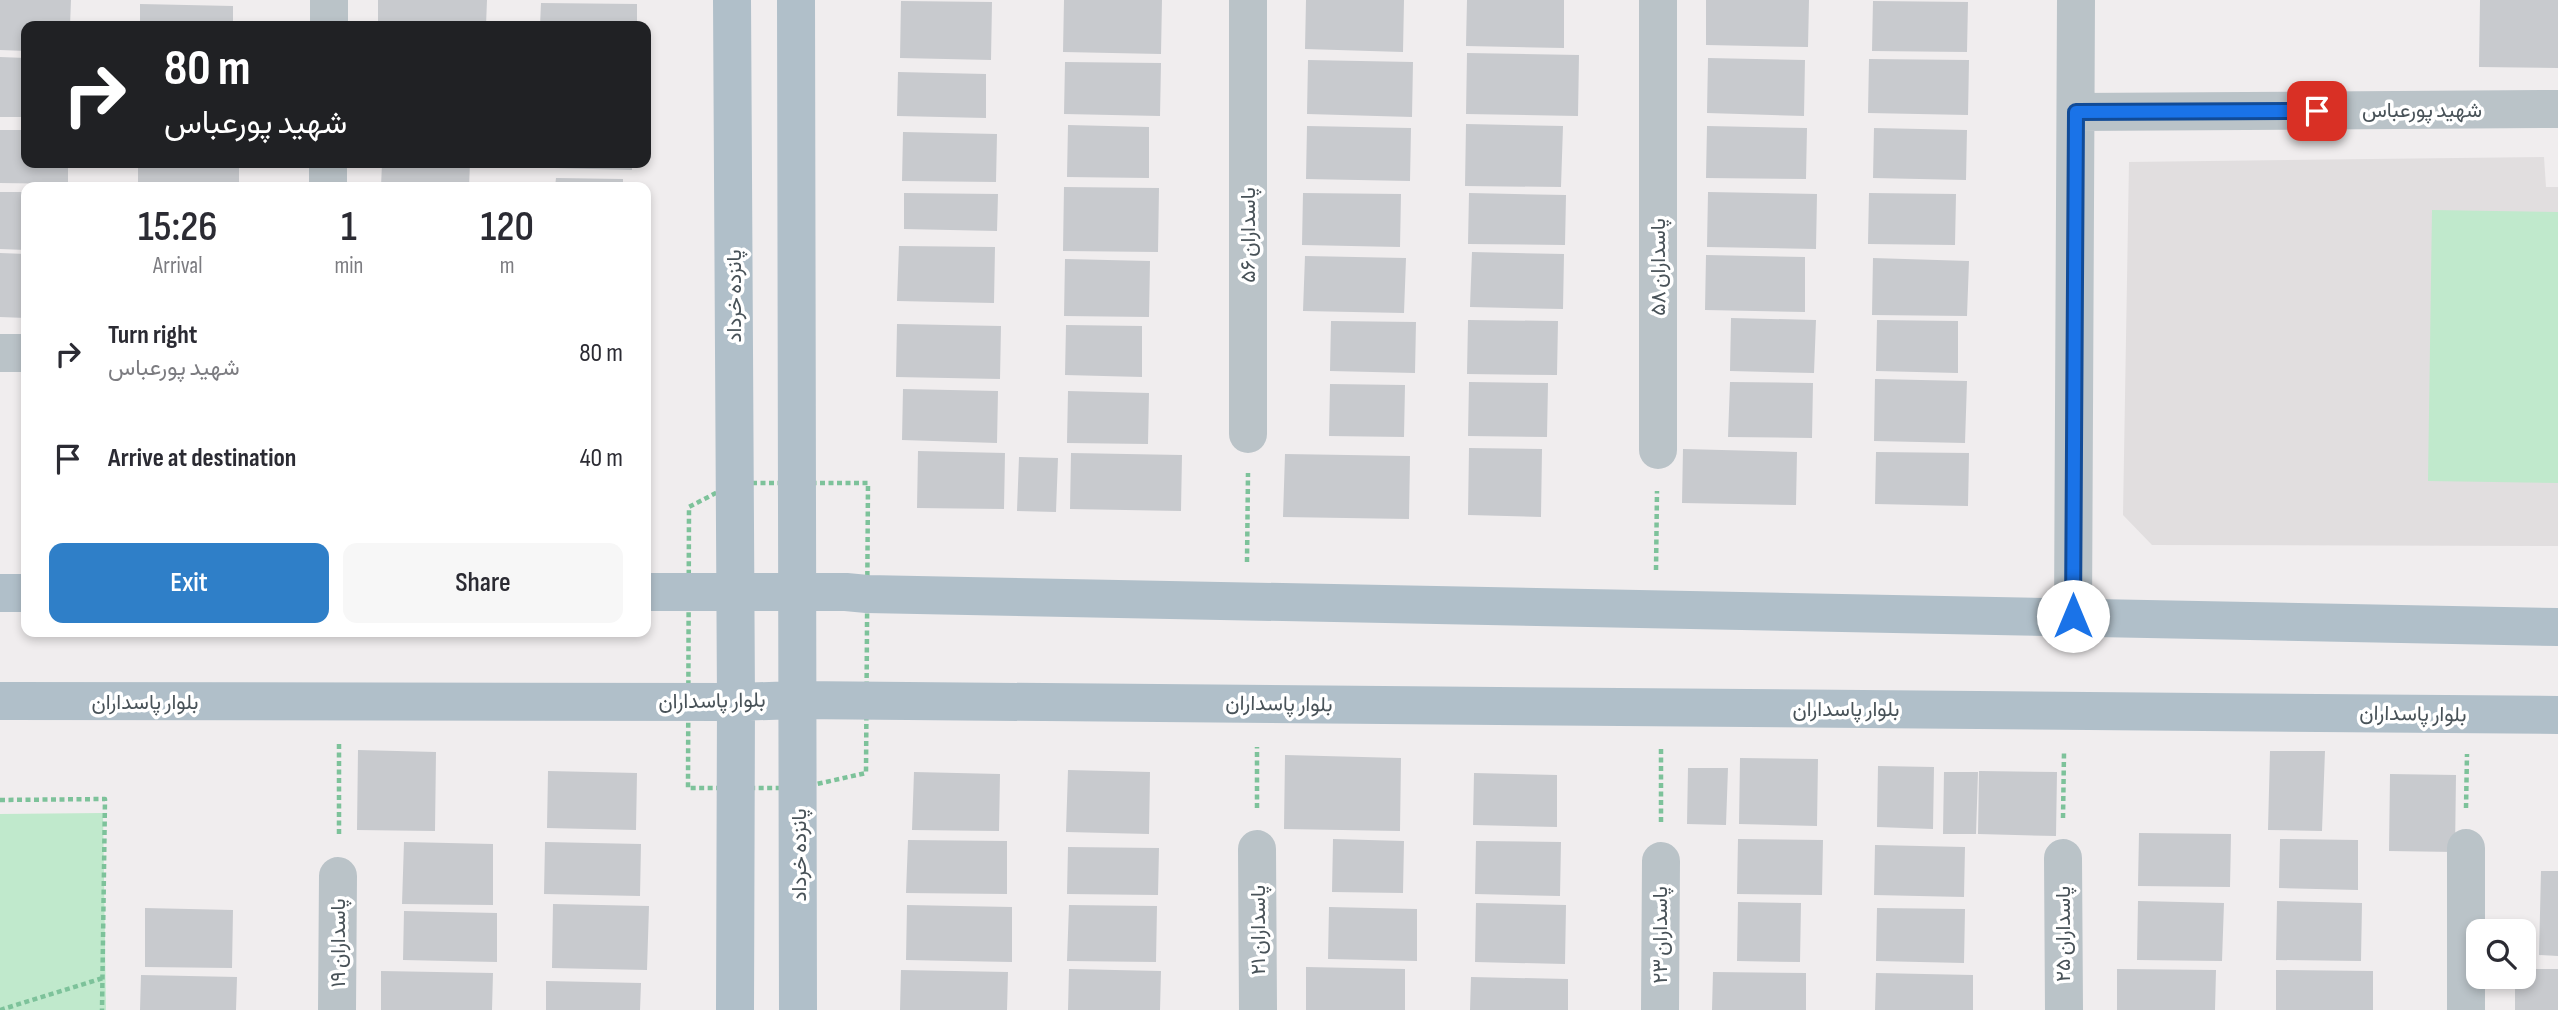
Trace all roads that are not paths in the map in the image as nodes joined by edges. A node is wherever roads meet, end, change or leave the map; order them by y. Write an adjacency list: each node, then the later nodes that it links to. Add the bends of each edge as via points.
1 (329, 0): 7 (street)
2 (732, 0): 18 (main road, پانزده خرداد)
3 (796, 0): 15 (main road)
4 (1658, 0): 13 (street, پاسداران ۵۸)
5 (2076, 0): 9 (street)
6 (1248, 19): 12 (street, پاسداران ۵۶)
7 (329, 21)
8 (2558, 109): 9 (street, شهید پورعباس)
9 (2076, 112): 19 (street)
10 (0, 353): 11 (street)
11 (21, 353)
12 (1248, 434)
13 (1658, 450)
14 (651, 592): 18 (main road)
15 (796, 592): 18 (main road); 19 (main road); 21 (main road, پانزده خرداد)
16 (0, 593): 17 (main road)
17 (21, 593)
18 (736, 593): 23 (main road, پانزده خرداد)
19 (2073, 616): 20 (main road)
20 (2558, 627)
21 (797, 700): 23 (main road, بلوار پاسداران); 24 (main road, بلوار پاسداران); 32 (main road, پانزده خرداد)
22 (0, 701): 23 (main road, بلوار پاسداران)
23 (736, 702): 31 (main road)
24 (2558, 715)
25 (2466, 848): 36 (street)
26 (1257, 849): 33 (street, پاسداران ۲۱)
27 (2063, 858): 35 (street, پاسداران ۲۵)
28 (1661, 860): 34 (street, پاسداران ۲۳)
29 (338, 876): 30 (street, پاسداران ۱۹)
30 (337, 1010)
31 (735, 1010)
32 (798, 1010)
33 (1258, 1010)
34 (1660, 1010)
35 (2064, 1010)
36 (2466, 1010)

